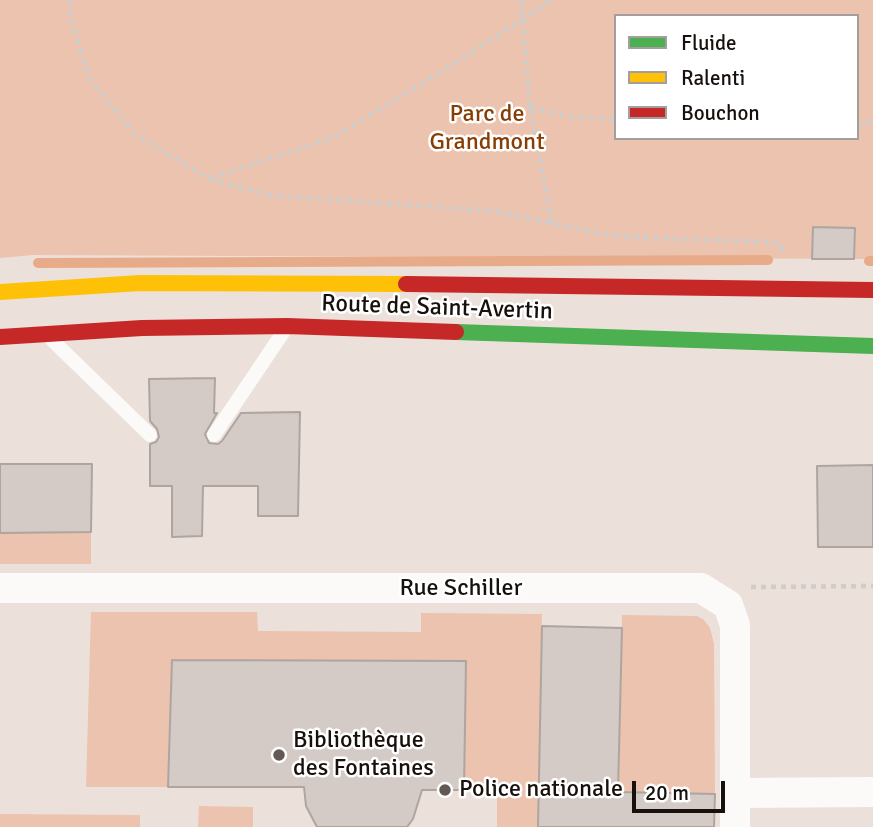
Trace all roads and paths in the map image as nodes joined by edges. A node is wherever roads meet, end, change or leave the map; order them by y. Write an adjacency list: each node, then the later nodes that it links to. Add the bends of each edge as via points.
1 (70, 0): 7 (path, via 70,16 90,80 135,134)
2 (521, 0): 4 (path)
3 (552, 0): 4 (path)
4 (522, 20): 5 (path); 7 (path, via 332,138)
5 (530, 107): 6 (path, via 572,117); 8 (path)
6 (614, 119)
7 (209, 179): 8 (path, via 269,195 495,211)
8 (552, 223): 9 (path, via 647,238 773,242 782,245 781,270)
9 (770, 288): 10 (main road, Route de Saint-Avertin); 11 (main road, Route de Saint-Avertin, via 194,282)
10 (873, 290)
11 (0, 292)
12 (287, 326): 13 (main road, Route de Saint-Avertin); 15 (main road, Route de Saint-Avertin); 17 (lane)
13 (46, 334): 14 (main road, Route de Saint-Avertin); 16 (lane)
14 (0, 337)
15 (873, 346)
16 (150, 435)
17 (214, 435)
18 (873, 586): 20 (path, via 744,587)
19 (0, 587): 20 (street, Rue Schiller, via 701,588)
20 (715, 597): 22 (street, via 728,605 735,625)
21 (873, 792): 22 (street)
22 (735, 793): 23 (street)
23 (735, 827)

